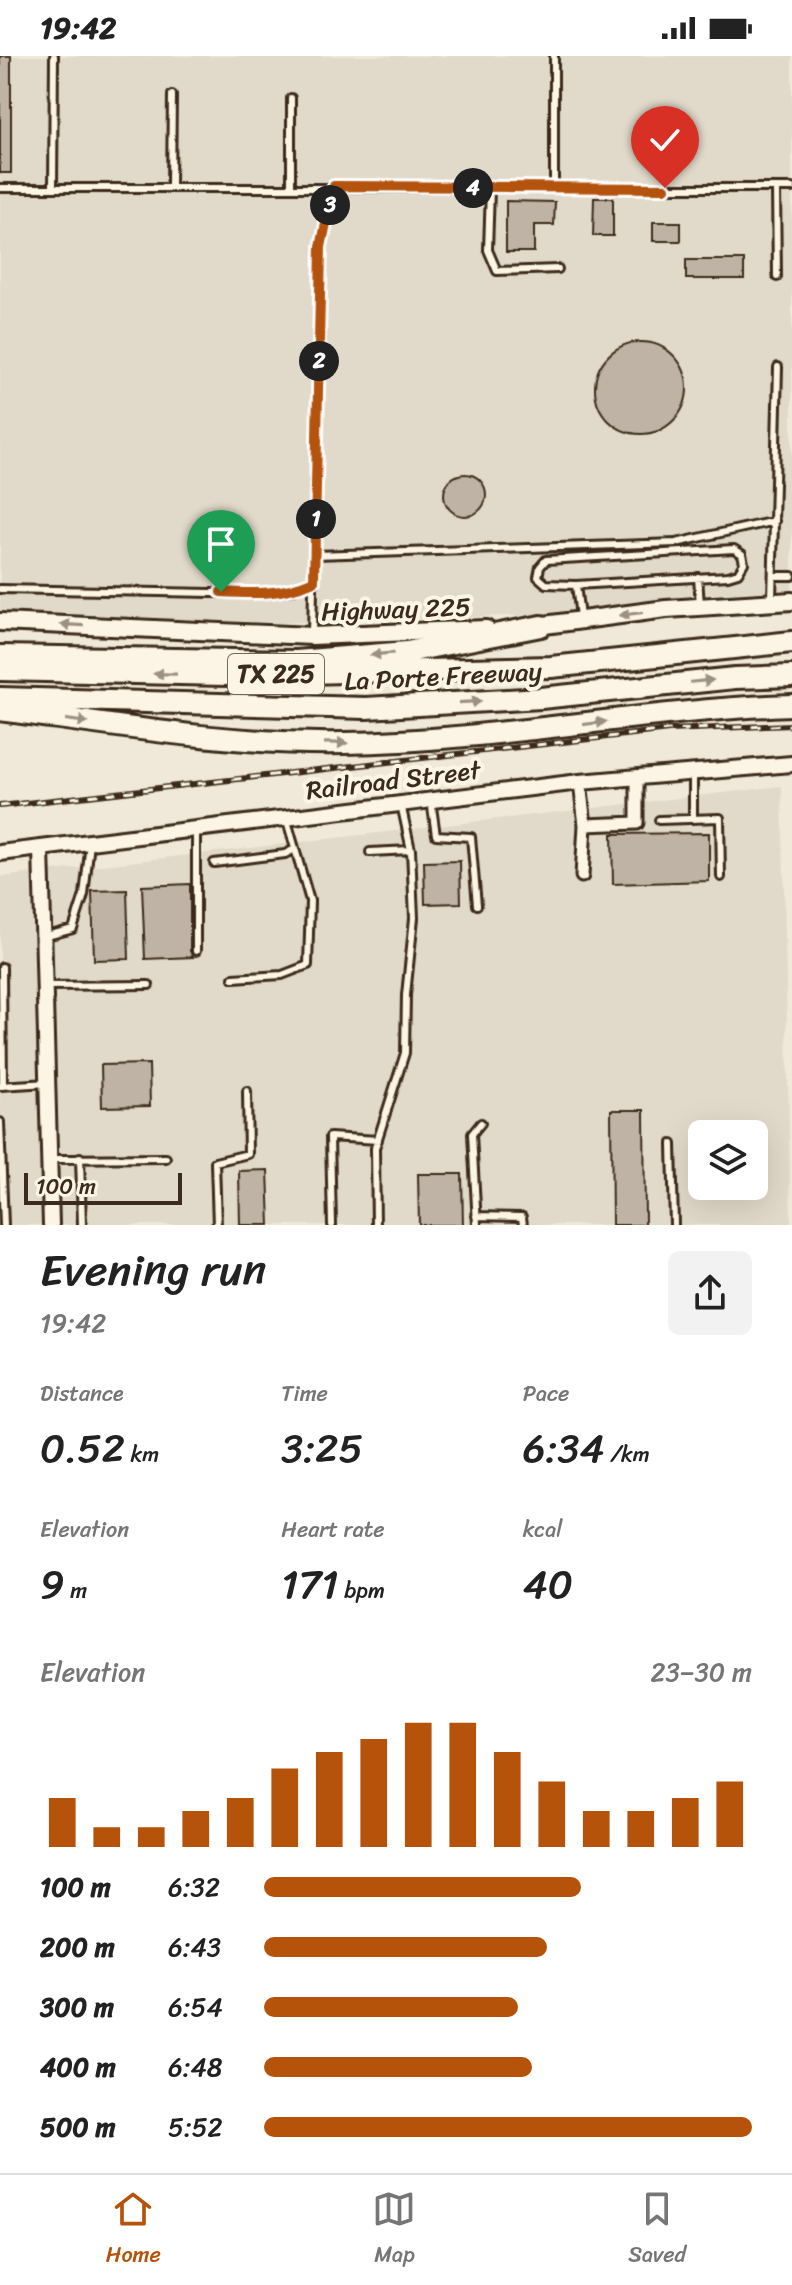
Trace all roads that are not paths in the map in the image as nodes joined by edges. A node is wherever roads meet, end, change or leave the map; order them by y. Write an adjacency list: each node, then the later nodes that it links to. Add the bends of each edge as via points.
1 (54, 56): 10 (lane)
2 (554, 56): 8 (lane)
3 (172, 95): 5 (lane)
4 (291, 98): 6 (lane)
5 (171, 186): 6 (lane); 10 (lane)
6 (291, 186): 7 (lane)
7 (334, 186): 13 (lane); 18 (lane, via 321,247)
8 (554, 187): 11 (lane); 13 (lane)
9 (0, 188): 10 (lane)
10 (53, 188)
11 (776, 188): 12 (lane); 15 (lane)
12 (792, 188)
13 (490, 189): 14 (lane, via 488,250 497,271)
14 (558, 269)
15 (777, 277)
16 (778, 367): 17 (lane)
17 (775, 521): 18 (lane, via 676,543); 19 (lane)
18 (315, 555): 22 (lane)
19 (775, 576): 20 (lane); 26 (lane)
20 (792, 576)
21 (698, 577): 23 (lane); 23 (lane, via 738,573 742,554 734,549 546,560 540,567 538,577 546,584); 27 (lane)
22 (314, 581): 24 (lane, via 265,594); 31 (lane)
23 (576, 585): 28 (lane)
24 (0, 589)
25 (792, 601): 26 (main road, Highway 225)
26 (772, 602): 27 (main road, Highway 225)
27 (700, 606): 28 (main road, Highway 225, one-way to 28)
28 (580, 620): 30 (main road, Highway 225)
29 (0, 622): 31 (main road, Highway 225, one-way to 29)
30 (541, 626): 31 (main road, Highway 225); 33 (highway, one-way to 33, via 407,652 296,661)
31 (312, 636)
32 (792, 642): 34 (highway, La Porte Freeway / TX 225, one-way to 34, via 551,667 225,675)
33 (0, 656)
34 (0, 670)
35 (792, 676): 36 (highway, La Porte Freeway / TX 225, one-way to 35, via 366,708)
36 (0, 698)
37 (792, 705): 38 (highway, one-way to 37, via 274,741 343,743 456,738 680,711)
38 (0, 710)
39 (792, 764): 40 (street, Railroad Street)
40 (693, 773): 41 (street, Railroad Street); 46 (lane)
41 (637, 778): 42 (street, Railroad Street); 48 (street, via 637,823)
42 (580, 782): 43 (street, Railroad Street); 48 (street)
43 (431, 800): 44 (street, Railroad Street); 59 (lane, via 436,835 471,837)
44 (401, 804): 45 (street, Railroad Street); 53 (lane)
45 (286, 816): 49 (street, Railroad Street); 52 (lane)
46 (693, 819): 47 (lane); 58 (lane, via 720,818)
47 (659, 820)
48 (585, 825): 57 (street)
49 (196, 830): 50 (street, Railroad Street); 61 (lane)
50 (90, 842): 51 (street, Railroad Street); 60 (lane, via 80,917 73,929)
51 (41, 848): 55 (street, Railroad Street); 60 (street)
52 (295, 849): 56 (lane); 63 (lane, via 310,901 308,965 282,975)
53 (411, 850): 54 (lane); 71 (lane, via 414,918 405,1053)
54 (370, 852)
55 (0, 853)
56 (214, 863)
57 (582, 876)
58 (721, 877)
59 (477, 905)
60 (43, 937): 65 (street)
61 (196, 951)
62 (2, 967): 67 (lane)
63 (233, 978)
64 (149, 985): 65 (lane)
65 (45, 986): 66 (street)
66 (48, 1083): 67 (lane); 75 (street)
67 (1, 1086)
68 (247, 1091): 80 (lane, via 248,1154 215,1162)
69 (0, 1122): 77 (lane)
70 (481, 1123): 76 (lane, via 472,1134)
71 (378, 1140): 81 (lane, via 330,1137); 82 (lane)
72 (672, 1144): 85 (lane)
73 (80, 1157): 74 (lane); 75 (lane); 79 (lane)
74 (166, 1158)
75 (50, 1159): 78 (street)
76 (476, 1216): 83 (lane); 84 (lane, via 522,1217)
77 (4, 1225)
78 (51, 1225)
79 (82, 1225)
80 (217, 1225)
81 (332, 1225)
82 (376, 1225)
83 (477, 1225)
84 (523, 1225)
85 (674, 1225)

